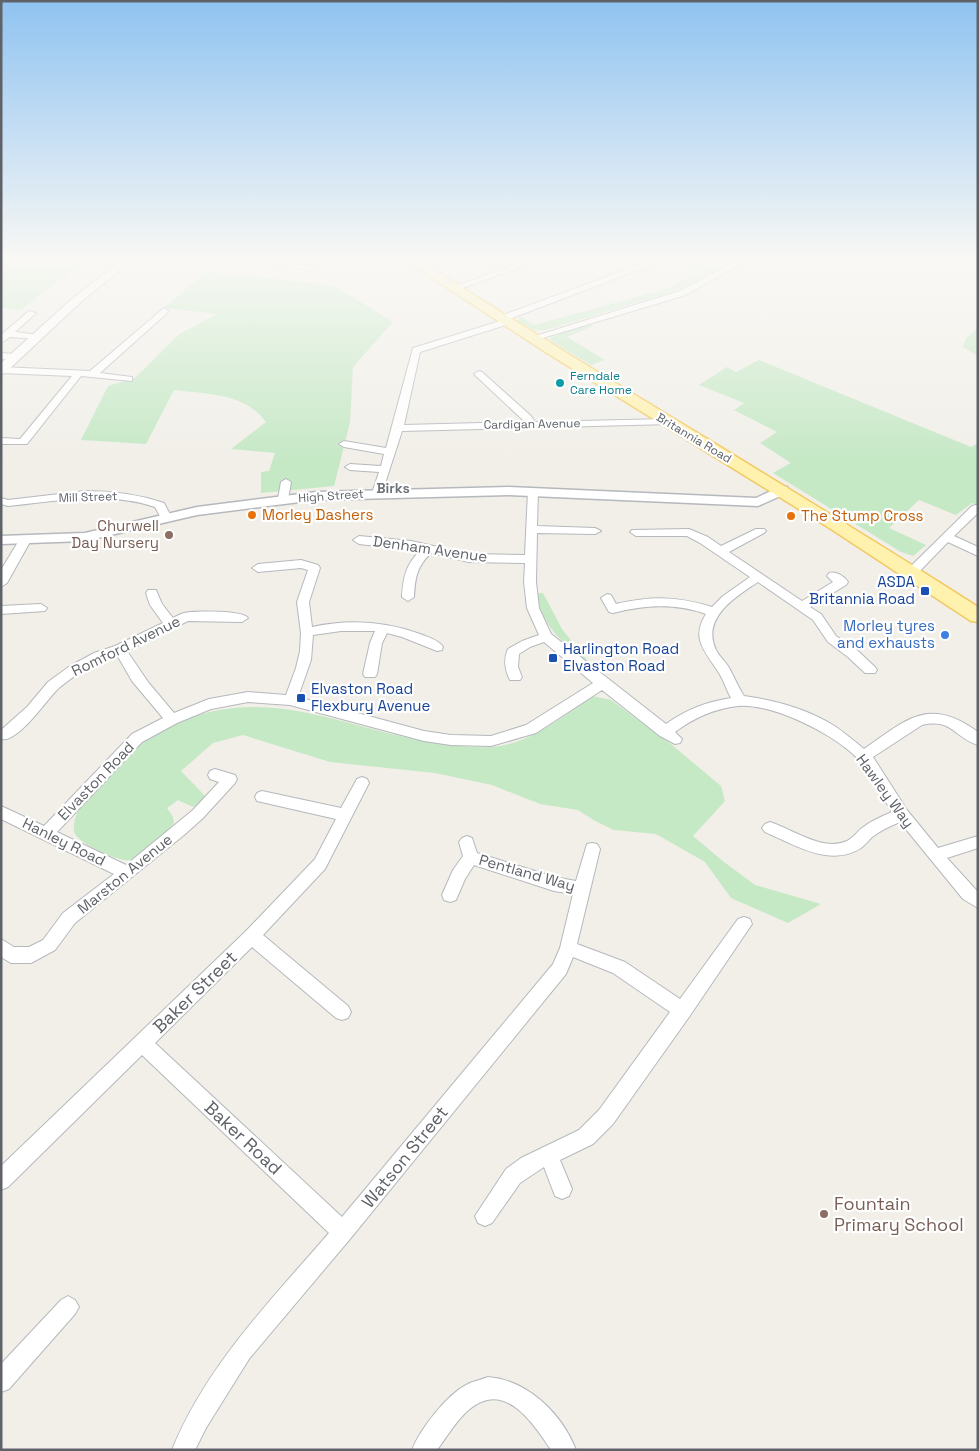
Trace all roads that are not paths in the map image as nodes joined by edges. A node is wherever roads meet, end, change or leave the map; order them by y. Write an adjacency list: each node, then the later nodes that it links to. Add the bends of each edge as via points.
1 (16, 328): 7 (street)
2 (46, 328): 8 (main road)
3 (146, 328): 16 (street)
4 (484, 328): 20 (street, via 416,350)
5 (515, 328): 9 (main road, Britannia Road)
6 (567, 328): 9 (street)
7 (9, 334): 8 (street); 10 (street)
8 (36, 337): 12 (main road)
9 (533, 338): 18 (main road, Britannia Road)
10 (1, 340)
11 (1, 356): 12 (street)
12 (15, 357): 13 (main road)
13 (1, 370): 14 (street)
14 (79, 373): 16 (street); 21 (street, via 23,442)
15 (479, 374): 19 (street)
16 (91, 375): 17 (street)
17 (129, 379)
18 (667, 422): 19 (street, Cardigan Avenue); 27 (main road, Britannia Road)
19 (531, 424): 20 (street, Cardigan Avenue)
20 (398, 428): 23 (street)
21 (2, 441)
22 (344, 444): 23 (street)
23 (390, 452): 25 (street)
24 (350, 467): 25 (street)
25 (383, 469): 29 (street)
26 (286, 482): 30 (street)
27 (782, 490): 28 (street, High Street, via 758,502); 47 (main road, Britannia Road)
28 (533, 491): 29 (street, High Street); 34 (street)
29 (377, 493): 30 (street, High Street)
30 (283, 499): 33 (street, High Street)
31 (1, 501): 33 (street, Mill Street, via 114,494 142,497 160,505)
32 (978, 508): 38 (street)
33 (166, 518): 40 (street, High Street, via 85,537)
34 (532, 529): 36 (street); 45 (street)
35 (760, 531): 43 (street)
36 (595, 532)
37 (636, 532): 43 (street, via 689,533)
38 (947, 537): 44 (street); 47 (street)
39 (1, 540): 40 (street, High Street)
40 (25, 540): 50 (street)
41 (360, 540): 42 (street, Denham Avenue)
42 (428, 549): 45 (street, Denham Avenue, via 469,558); 52 (street, via 414,562)
43 (721, 551): 49 (street)
44 (978, 552)
45 (531, 559): 63 (street, via 533,608)
46 (258, 568): 62 (street, via 301,564 314,568 303,602)
47 (912, 572): 57 (main road, Britannia Road)
48 (833, 576): 53 (street, via 842,582)
49 (758, 577): 53 (street); 56 (street)
50 (1, 582)
51 (152, 593): 60 (street, via 156,606)
52 (408, 597)
53 (802, 606): 66 (street, via 817,617 832,639)
54 (41, 608): 55 (street)
55 (1, 610)
56 (712, 611): 59 (street, via 687,602 668,600 610,604); 71 (street, via 705,633 709,652 722,667)
57 (978, 616)
58 (242, 618): 60 (street, Romford Avenue, via 186,617)
59 (620, 620)
60 (171, 624): 65 (street, Romford Avenue)
61 (384, 628): 62 (street, via 332,626); 64 (street, via 408,633); 67 (street, via 376,643)
62 (307, 632): 70 (street, via 307,660)
63 (546, 637): 68 (street, via 514,652 511,667); 69 (street)
64 (437, 647)
65 (120, 649): 72 (street, via 145,688); 73 (street, Romford Avenue, via 99,656 53,685 32,711)
66 (870, 670)
67 (370, 674)
68 (515, 677)
69 (602, 683): 70 (street, Elvaston Road, via 531,729 491,741 424,736); 71 (street, Hawley Way, via 670,736 688,715 706,707)
70 (290, 700): 72 (street, Elvaston Road, via 240,699 209,704)
71 (740, 701): 75 (street, Hawley Way, via 768,704 803,717 827,728)
72 (172, 719): 83 (street, Elvaston Road, via 137,738)
73 (5, 735)
74 (978, 740): 75 (street, via 950,721 933,717 914,721)
75 (864, 756): 80 (street, Hawley Way)
76 (215, 775): 87 (street, Marston Avenue, via 230,779 198,814)
77 (362, 783): 81 (street, Baker Street)
78 (262, 797): 81 (street)
79 (1, 812): 83 (street, Hanley Road)
80 (902, 814): 82 (street, via 866,833 854,844 838,850 818,848 796,831); 86 (street, Hawley Way)
81 (344, 815): 92 (street, Baker Street, via 320,864)
82 (770, 828)
83 (46, 834): 87 (street, Hanley Road)
84 (978, 842): 86 (street)
85 (592, 849): 88 (street, Watson Street)
86 (935, 855): 90 (street, Hawley Way)
87 (128, 873): 93 (street, Marston Avenue, via 69,918 49,945 31,955 11,955)
88 (582, 889): 89 (street, Pentland Way, via 554,884 469,850); 94 (street, Watson Street)
89 (450, 895)
90 (978, 901)
91 (744, 924): 95 (street)
92 (252, 936): 96 (street); 97 (street, Baker Street)
93 (1, 946)
94 (568, 948): 95 (street, via 618,966); 102 (street, Watson Street, via 560,969)
95 (683, 1011): 98 (street, via 596,1128 586,1137)
96 (342, 1012)
97 (142, 1044): 99 (street, Baker Street); 102 (street, Baker Road)
98 (549, 1156): 100 (street); 101 (street, via 513,1176)
99 (1, 1180)
100 (562, 1189)
101 (485, 1216)
102 (343, 1232): 106 (street, Watson Street, via 241,1351 198,1420)
103 (68, 1307): 104 (street)
104 (1, 1381)
105 (519, 1395): 107 (street, via 487,1388 473,1394 456,1409); 108 (street)
106 (184, 1450)
107 (423, 1450)
108 (565, 1450)

